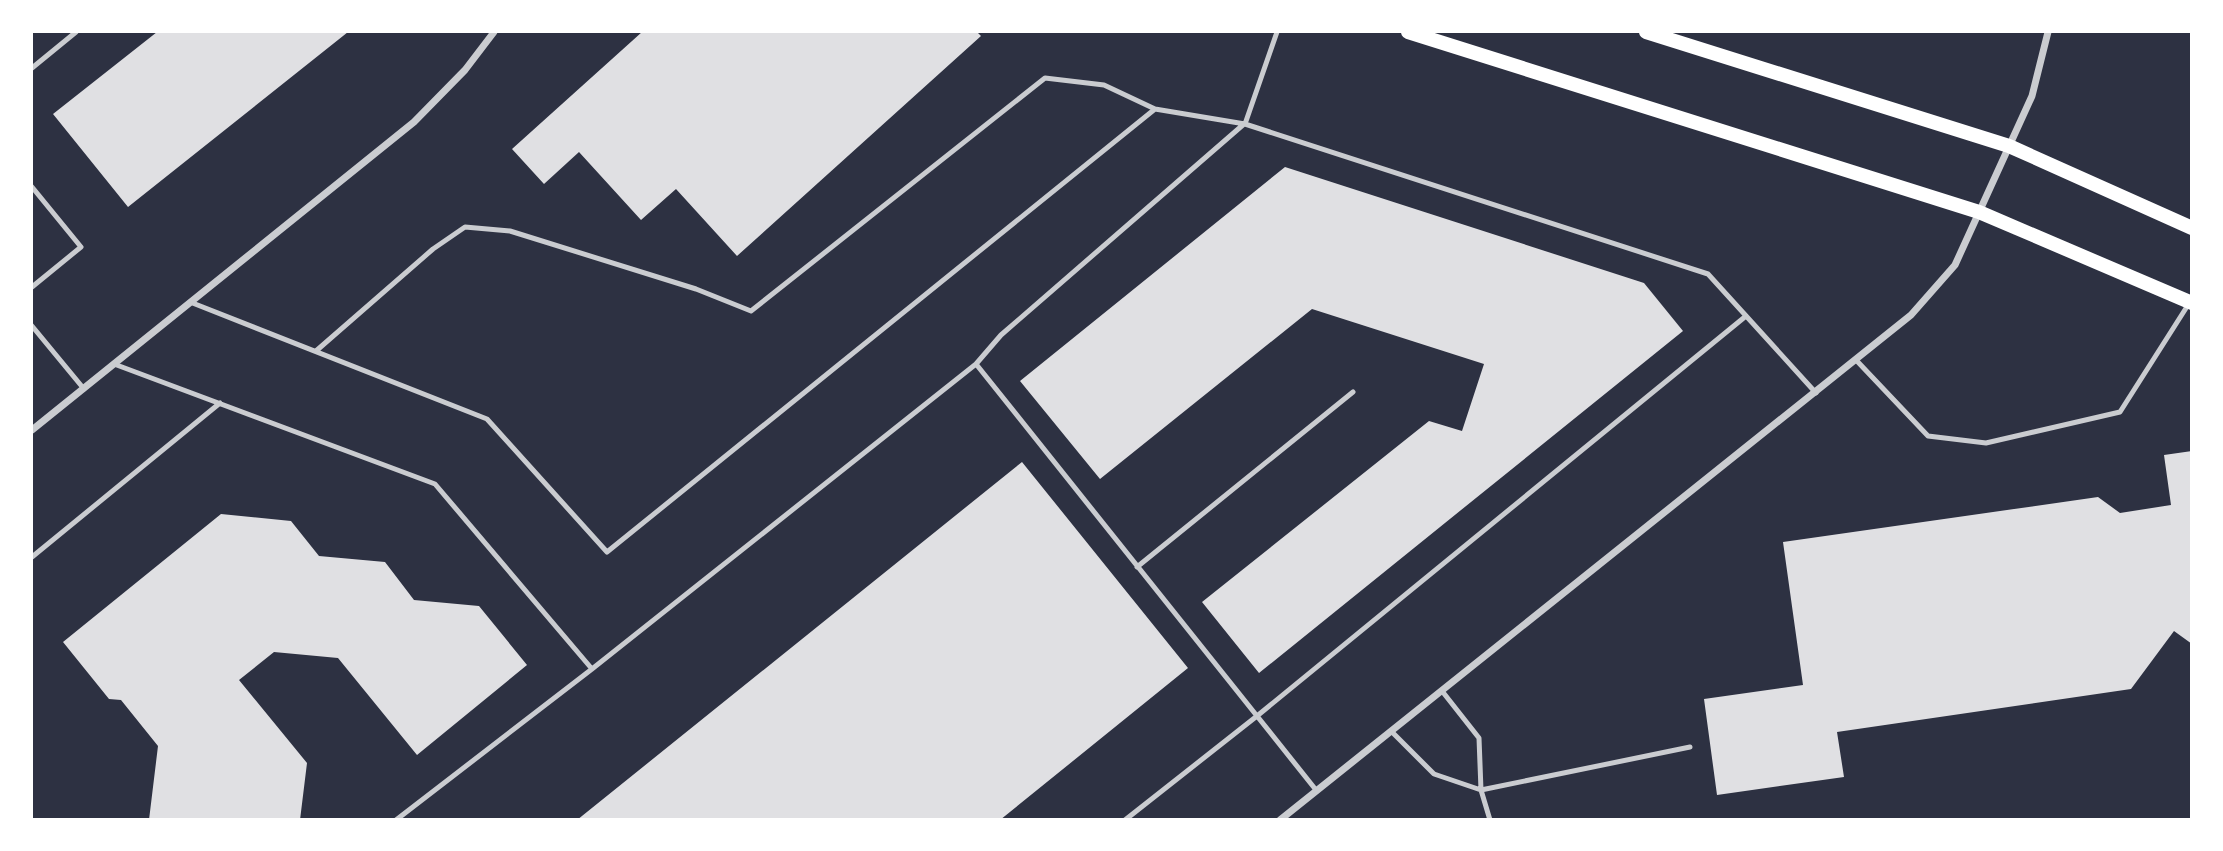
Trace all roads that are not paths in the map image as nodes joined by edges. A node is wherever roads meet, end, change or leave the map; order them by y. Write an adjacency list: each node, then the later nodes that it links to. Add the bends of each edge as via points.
1 (76, 32): 7 (lane)
2 (494, 32): 15 (street, via 465,70 414,122)
3 (1277, 32): 9 (lane)
4 (1408, 32): 12 (main road)
5 (1646, 32): 10 (main road)
6 (2048, 32): 10 (street, via 2032,96)
7 (32, 68)
8 (1155, 108): 9 (lane); 19 (lane, via 1104,85 1045,78 751,311 696,289 510,231 465,227 433,249); 19 (lane, via 607,552 487,418)
9 (1245, 124): 17 (lane, via 1708,274); 22 (lane, via 1001,335)
10 (2009, 146): 12 (street); 13 (main road)
11 (32, 187): 14 (lane, via 81,247)
12 (1979, 212): 16 (main road); 20 (street, via 1953,269 1911,315)
13 (2192, 228)
14 (32, 287)
15 (190, 302): 19 (lane); 21 (street)
16 (2191, 302): 20 (lane, via 2120,412 1986,443 1928,436)
17 (1746, 316): 25 (lane); 32 (lane)
18 (32, 326): 23 (lane)
19 (316, 351)
20 (1857, 360): 25 (street)
21 (114, 364): 23 (street); 26 (lane)
22 (976, 364): 29 (lane); 30 (lane)
23 (84, 389): 27 (street)
24 (1353, 391): 29 (lane)
25 (1816, 393): 31 (street)
26 (220, 403): 28 (lane); 30 (lane, via 435,484)
27 (32, 430)
28 (32, 557)
29 (1137, 567): 32 (lane)
30 (592, 669): 37 (lane)
31 (1442, 691): 33 (street); 36 (lane, via 1479,738)
32 (1256, 716): 35 (lane); 38 (lane)
33 (1391, 731): 35 (street); 36 (lane, via 1434,774)
34 (1690, 747): 36 (lane)
35 (1316, 790): 39 (street)
36 (1481, 790): 40 (lane)
37 (396, 820)
38 (1125, 820)
39 (1280, 820)
40 (1490, 820)

